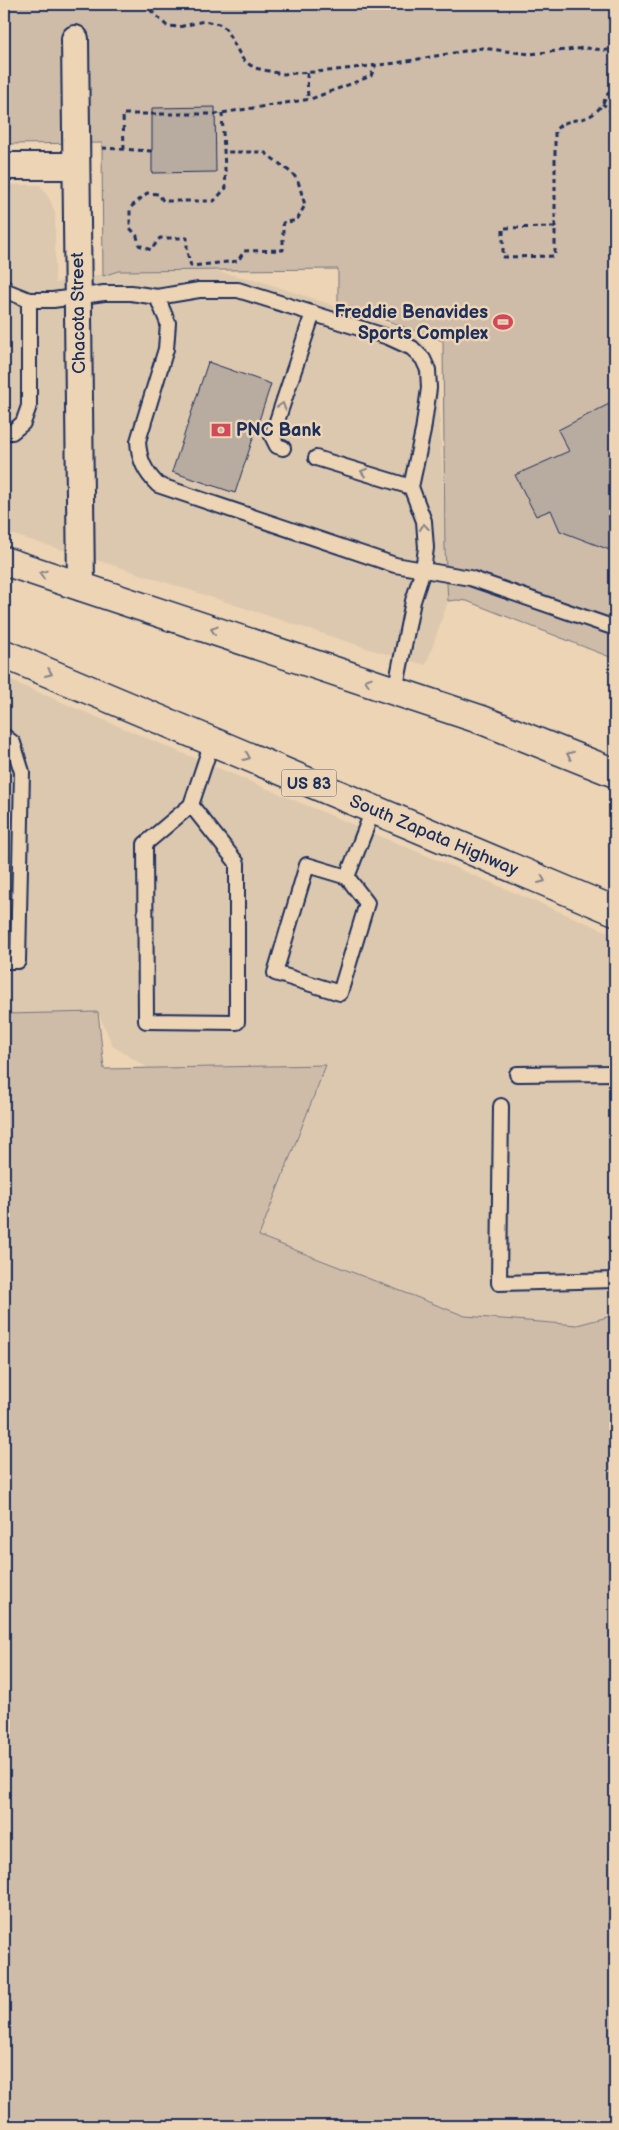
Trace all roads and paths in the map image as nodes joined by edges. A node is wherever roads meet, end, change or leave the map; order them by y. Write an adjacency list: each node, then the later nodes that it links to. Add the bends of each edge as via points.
1 (144, 4): 5 (path, via 167,26 204,22 220,24 242,58 255,68 282,74)
2 (75, 39): 16 (street, Chacota Street)
3 (615, 51): 4 (path, via 585,48 530,54 482,48)
4 (376, 66): 5 (path); 7 (path, via 371,76)
5 (307, 73): 7 (path)
6 (615, 81): 8 (path)
7 (308, 100): 9 (path)
8 (602, 103): 10 (path); 17 (path, via 593,114 564,122 555,131)
9 (222, 113): 12 (path, via 123,114); 14 (path)
10 (615, 115)
11 (99, 148): 12 (path)
12 (124, 149): 13 (path)
13 (152, 151)
14 (224, 152): 14 (path, via 226,188 214,201 163,201 159,194 147,193 132,205 130,228 139,245 151,250 160,238 187,238 191,266 238,262 244,251 283,250 283,223 297,220 305,204 298,181 264,152)
15 (4, 166): 16 (street)
16 (76, 166): 20 (street, Chacota Street)
17 (554, 227): 17 (path, via 503,228 503,257 555,256)
18 (4, 287): 21 (lane, via 4,290)
19 (157, 297): 20 (lane, via 104,293); 22 (lane, via 199,290 238,290); 28 (lane, via 168,323 166,349 138,441 138,456 153,480 158,485 395,564)
20 (78, 298): 21 (lane); 29 (street, Chacota Street)
21 (29, 300): 23 (lane, via 29,406 23,423 12,432)
22 (313, 313): 24 (lane, one-way to 22, via 277,446 272,436); 26 (lane, via 388,337 412,348 423,359 428,370 429,388)
23 (4, 432)
24 (283, 448)
25 (316, 458): 26 (lane, one-way to 25)
26 (411, 487): 28 (lane, one-way to 26, via 426,548 424,521)
27 (4, 561): 29 (main road, one-way to 27)
28 (423, 570): 30 (lane, via 470,578); 32 (lane, via 413,601)
29 (81, 587): 32 (main road, one-way to 29)
30 (615, 628)
31 (4, 654): 34 (main road, South Zapata Highway / US 83, one-way to 34)
32 (395, 691): 35 (main road, one-way to 32, via 482,720)
33 (4, 736): 40 (lane, via 13,743 22,772 18,961)
34 (212, 742): 36 (lane); 37 (main road, South Zapata Highway / US 83, one-way to 37)
35 (615, 773)
36 (191, 805): 36 (lane, via 145,844 146,1021 237,1022 237,863)
37 (373, 810): 38 (lane); 39 (main road, South Zapata Highway / US 83, one-way to 39)
38 (347, 877): 38 (lane, via 307,865 275,973 340,993 367,903)
39 (615, 911)
40 (4, 961)
41 (615, 1073): 42 (lane)
42 (517, 1074)
43 (502, 1106): 44 (lane, via 499,1283)
44 (615, 1280)

